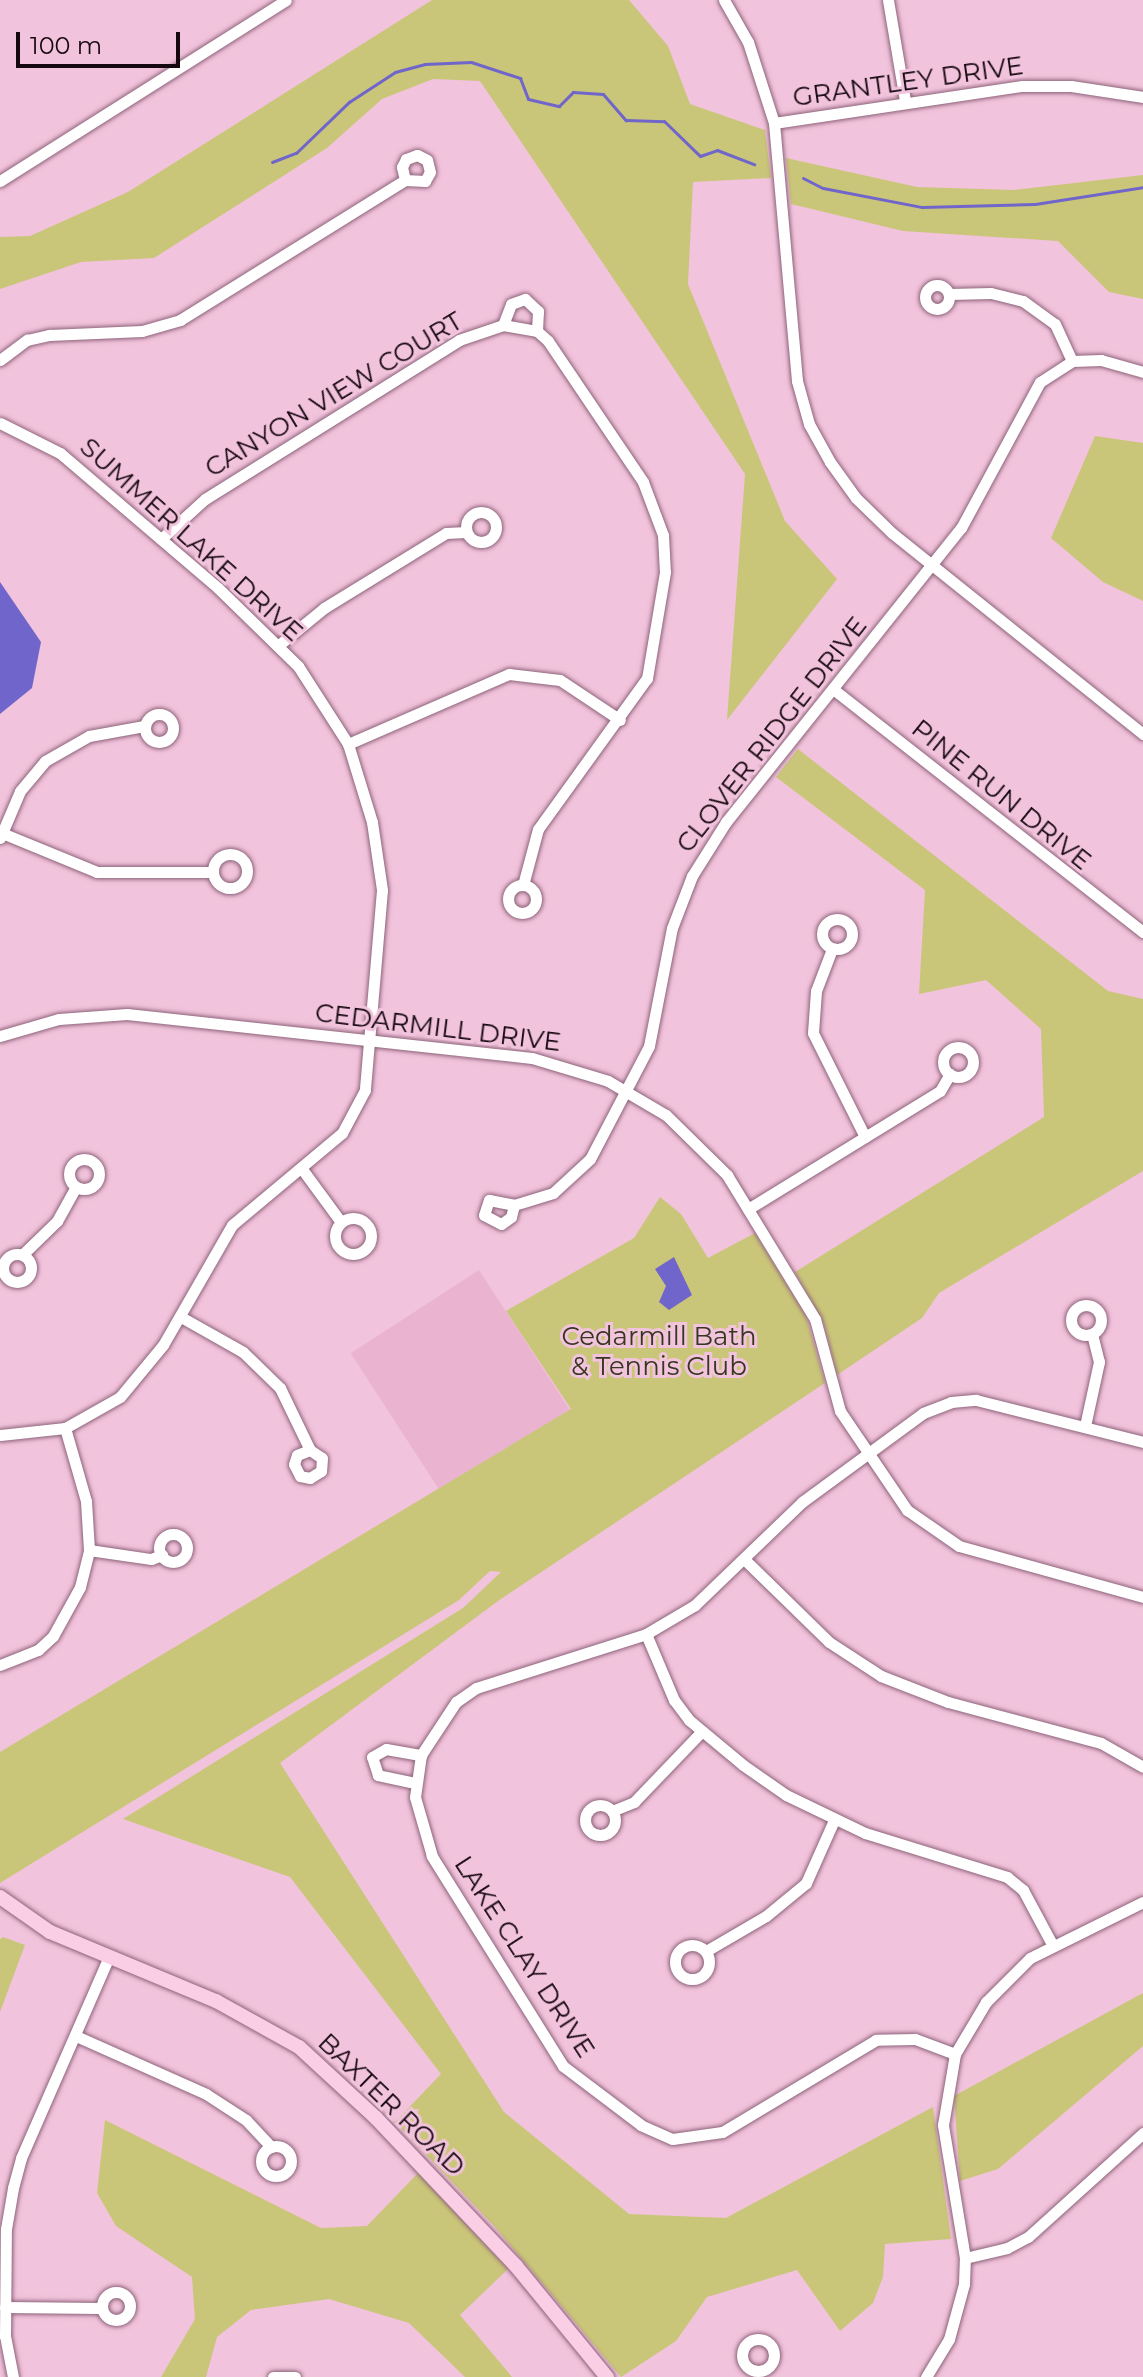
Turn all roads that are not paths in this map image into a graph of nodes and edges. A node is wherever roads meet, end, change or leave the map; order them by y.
1 (286, 0) edge
2 (724, 0) edge
3 (888, 0) edge
4 (1143, 97) edge
5 (905, 100) junction
6 (774, 123) junction
7 (405, 180) dead end
8 (0, 181) edge
9 (949, 294) dead end
10 (503, 325) junction
11 (537, 331) junction
12 (0, 360) edge
13 (1072, 361) junction
14 (1143, 372) edge
15 (0, 423) edge
16 (466, 532) dead end
17 (161, 539) junction
18 (932, 565) junction
19 (280, 644) junction
20 (833, 689) junction
21 (620, 720) junction
22 (144, 726) dead end
23 (1143, 734) edge
24 (348, 744) junction
25 (1, 836) edge
26 (213, 872) dead end
27 (523, 885) dead end
28 (1143, 932) edge
29 (832, 949) dead end
30 (0, 1036) edge
31 (370, 1041) junction
32 (950, 1074) dead end
33 (628, 1091) junction
34 (865, 1137) junction
35 (302, 1169) junction
36 (75, 1188) dead end
37 (514, 1205) dead end
38 (748, 1209) junction
39 (341, 1222) dead end
40 (22, 1255) junction
41 (2, 1261) edge
42 (181, 1317) junction
43 (1092, 1334) dead end
44 (1085, 1426) junction
45 (65, 1428) junction
46 (0, 1435) edge
47 (1143, 1442) edge
48 (310, 1450) dead end
49 (865, 1453) junction
50 (89, 1550) junction
51 (162, 1555) dead end
52 (744, 1559) junction
53 (1143, 1597) edge
54 (646, 1634) junction
55 (0, 1665) edge
56 (702, 1731) junction
57 (421, 1755) junction
58 (1143, 1767) edge
59 (416, 1778) junction
60 (612, 1811) dead end
61 (834, 1820) junction
62 (0, 1897) edge
63 (1143, 1902) edge
64 (1052, 1944) junction
65 (706, 1951) dead end
66 (108, 1959) junction
67 (76, 2036) junction
68 (955, 2054) junction
69 (1143, 2133) edge
70 (271, 2147) dead end
71 (965, 2258) junction
72 (5, 2307) junction
73 (100, 2308) dead end
74 (13, 2377) edge
75 (273, 2377) edge
76 (295, 2377) edge
77 (607, 2377) edge
78 (926, 2377) edge

1 - 8 street
2 - 6 street
3 - 5 street
4 - 5 street, GRANTLEY DRIVE
5 - 6 street, GRANTLEY DRIVE
6 - 18 street
7 - 12 street
9 - 13 street
10 - 11 street, CANYON VIEW COURT
10 - 11 street
10 - 17 street, CANYON VIEW COURT
11 - 21 street
13 - 14 street
13 - 18 street, CLOVER RIDGE DRIVE
15 - 17 street, SUMMER LAKE DRIVE
16 - 19 street
17 - 19 street, SUMMER LAKE DRIVE
18 - 20 street, CLOVER RIDGE DRIVE
18 - 23 street
19 - 24 street, SUMMER LAKE DRIVE
20 - 28 street, PINE RUN DRIVE
20 - 33 street, CLOVER RIDGE DRIVE
21 - 24 street
21 - 27 street
22 - 25 street
24 - 31 street, SUMMER LAKE DRIVE
25 - 26 street
29 - 34 street
30 - 31 street, CEDARMILL DRIVE
31 - 33 street, CEDARMILL DRIVE
31 - 35 street, SUMMER LAKE DRIVE
32 - 34 street
33 - 37 street, CLOVER RIDGE DRIVE
33 - 38 street, CEDARMILL DRIVE
34 - 38 street
35 - 39 street
35 - 42 street, SUMMER LAKE DRIVE
36 - 40 street
38 - 49 street, CEDARMILL DRIVE
40 - 41 street
40 - 41 street
42 - 45 street, SUMMER LAKE DRIVE
42 - 48 street
43 - 44 street
44 - 47 street
44 - 49 street
45 - 46 street
45 - 50 street
49 - 52 street
49 - 53 street, CEDARMILL DRIVE
50 - 51 street
50 - 55 street
52 - 54 street
52 - 58 street
54 - 56 street
54 - 57 street
56 - 60 street
56 - 61 street
57 - 59 street, LAKE CLAY DRIVE
57 - 59 street
59 - 68 street, LAKE CLAY DRIVE
61 - 64 street
61 - 65 street
62 - 66 main road, BAXTER ROAD
63 - 64 street
64 - 68 street
66 - 67 street
66 - 77 main road, BAXTER ROAD
67 - 70 street
67 - 72 street
68 - 71 street
69 - 71 street
71 - 78 street
72 - 73 street
72 - 74 street
75 - 76 street

